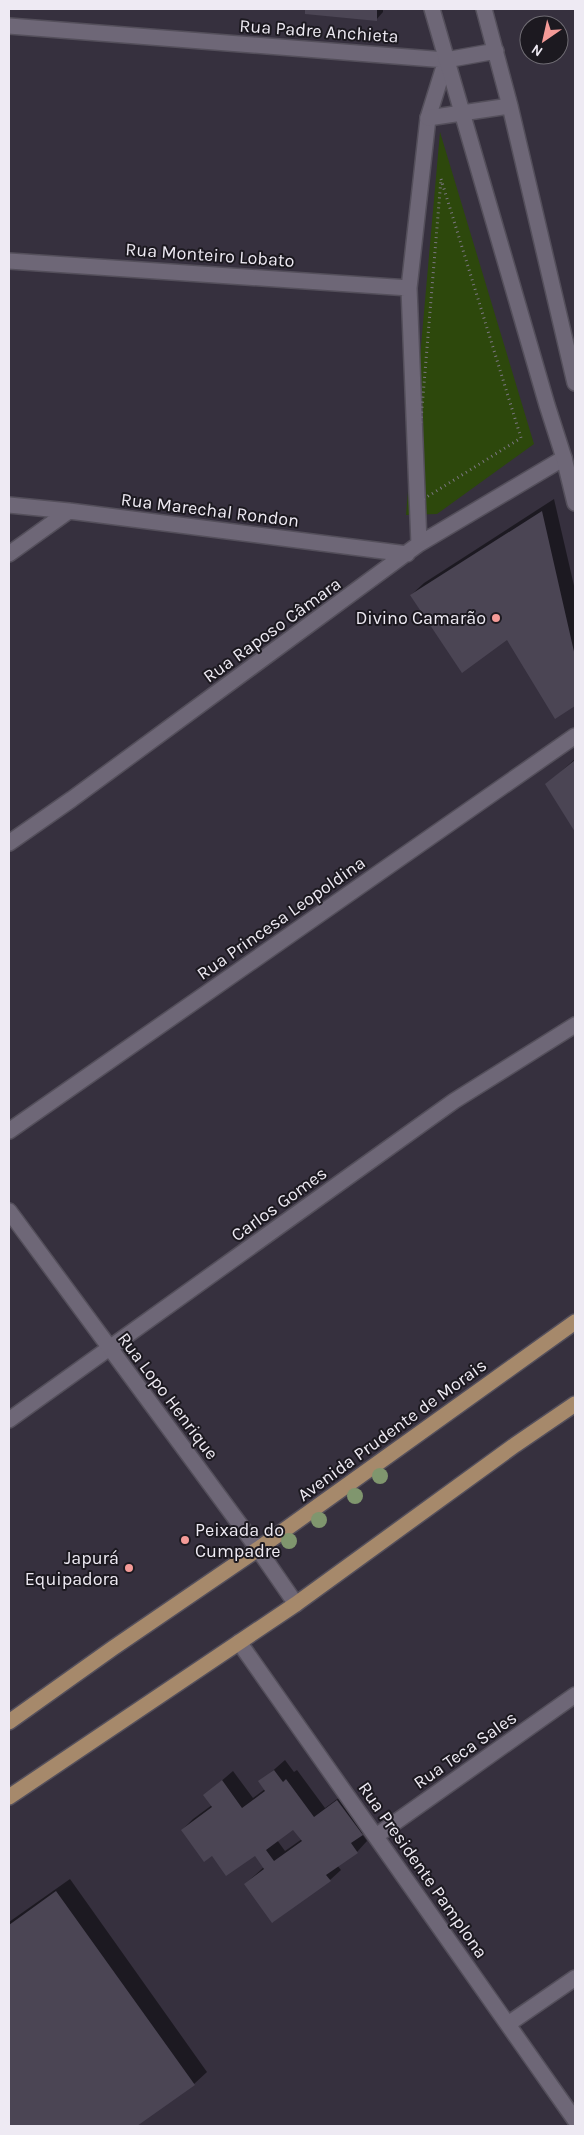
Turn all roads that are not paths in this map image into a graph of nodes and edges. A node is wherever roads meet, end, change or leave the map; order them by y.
1 (432, 9) edge
2 (484, 9) edge
3 (9, 26) edge
4 (496, 51) junction
5 (446, 60) junction
6 (510, 106) junction
7 (463, 114) junction
8 (428, 118) junction
9 (9, 261) edge
10 (409, 288) junction
11 (575, 383) edge
12 (564, 458) junction
13 (575, 503) edge
14 (9, 506) edge
15 (69, 511) junction
16 (413, 549) junction
17 (9, 554) edge
18 (575, 736) edge
19 (9, 843) edge
20 (575, 1026) edge
21 (9, 1131) edge
22 (9, 1210) edge
23 (575, 1322) edge
24 (109, 1348) junction
25 (575, 1404) edge
26 (9, 1420) edge
27 (258, 1550) junction
28 (296, 1604) junction
29 (240, 1642) junction
30 (575, 1695) edge
31 (9, 1722) edge
32 (9, 1797) edge
33 (376, 1836) junction
34 (575, 1978) edge
35 (508, 2024) junction
36 (575, 2120) edge

1 - 5 street
2 - 4 street
3 - 5 street, Rua Padre Anchieta
4 - 5 street, Rua Padre Anchieta
4 - 6 street
5 - 7 street
5 - 8 street
6 - 7 street
6 - 11 street
7 - 8 street
7 - 12 street
8 - 10 street
9 - 10 street, Rua Monteiro Lobato
10 - 16 street
12 - 13 street
12 - 16 street, Rua Raposo Câmara
14 - 15 street, Rua Marechal Rondon
15 - 16 street, Rua Marechal Rondon
15 - 17 street
16 - 19 street, Rua Raposo Câmara
18 - 21 street, Rua Princesa Leopoldina
20 - 24 street, Carlos Gomes
22 - 24 street, Rua Lopo Henrique
23 - 27 main road, Avenida Prudente de Morais
24 - 26 street, Carlos Gomes
24 - 27 street, Rua Lopo Henrique
25 - 28 main road
27 - 28 street, Rua Lopo Henrique
27 - 31 main road, Avenida Prudente de Morais
28 - 29 main road
29 - 32 main road
29 - 33 street, Rua Presidente Pamplona
30 - 33 street, Rua Teca Sales
33 - 35 street, Rua Presidente Pamplona
34 - 35 street
35 - 36 street, Rua Presidente Pamplona

